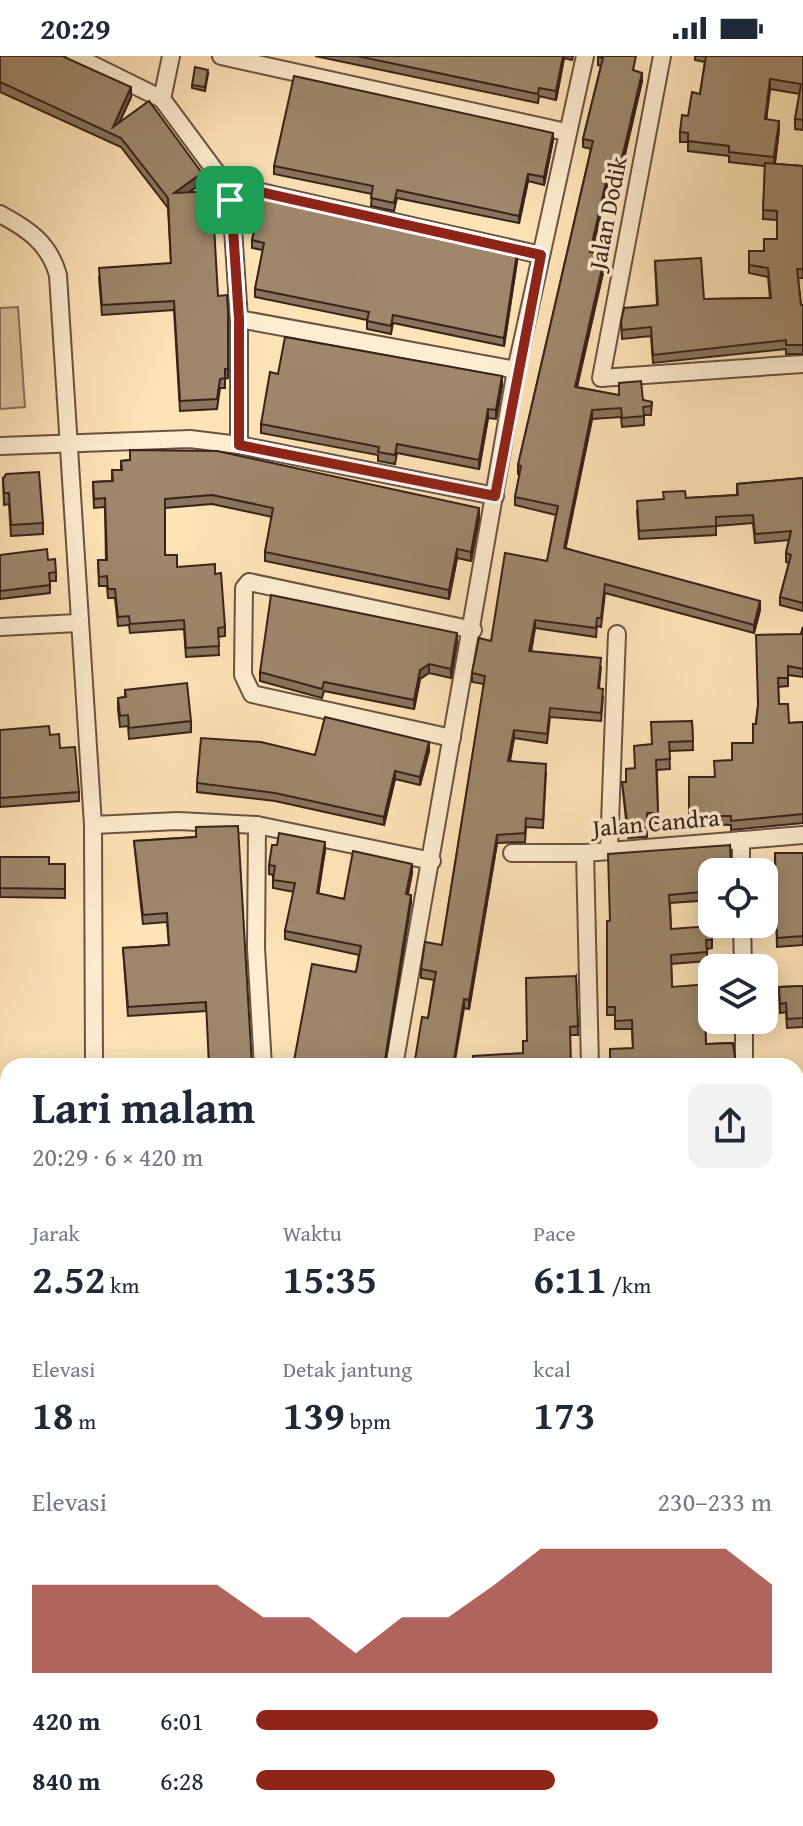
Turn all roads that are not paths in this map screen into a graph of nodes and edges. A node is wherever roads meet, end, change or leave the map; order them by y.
1 (75, 56) edge
2 (171, 56) edge
3 (221, 56) edge
4 (585, 56) edge
5 (662, 56) edge
6 (162, 99) junction
7 (566, 132) junction
8 (225, 184) junction
9 (0, 214) edge
10 (541, 255) junction
11 (239, 319) junction
12 (803, 364) edge
13 (516, 370) junction
14 (68, 441) junction
15 (239, 445) junction
16 (0, 446) edge
17 (495, 496) junction
18 (77, 623) junction
19 (0, 627) edge
20 (473, 630) junction
21 (617, 634) dead end
22 (452, 738) junction
23 (93, 825) junction
24 (257, 825) junction
25 (803, 835) edge
26 (741, 840) junction
27 (609, 850) junction
28 (512, 853) dead end
29 (585, 853) junction
30 (741, 858) edge
31 (432, 861) junction
32 (744, 1034) edge
33 (94, 1058) edge
34 (263, 1058) edge
35 (395, 1058) edge
36 (590, 1058) edge
37 (744, 1058) edge

1 - 6 street
2 - 6 street
3 - 7 street
4 - 7 street
5 - 12 street, Jalan Dodik
6 - 8 street
7 - 10 street
8 - 10 street
8 - 11 street
9 - 14 street
10 - 13 street
11 - 13 street
11 - 15 street
13 - 17 street
14 - 15 street
14 - 16 street
14 - 18 street
15 - 17 street
17 - 20 street
18 - 19 street
18 - 23 street
20 - 22 street
20 - 22 street
21 - 27 street
22 - 31 street
23 - 24 street
23 - 33 street
24 - 31 street
24 - 34 street
25 - 26 street, Jalan Candra
26 - 27 street, Jalan Candra
26 - 30 street
27 - 29 street, Jalan Candra
28 - 29 street, Jalan Candra
29 - 36 street
31 - 35 street
32 - 37 street

